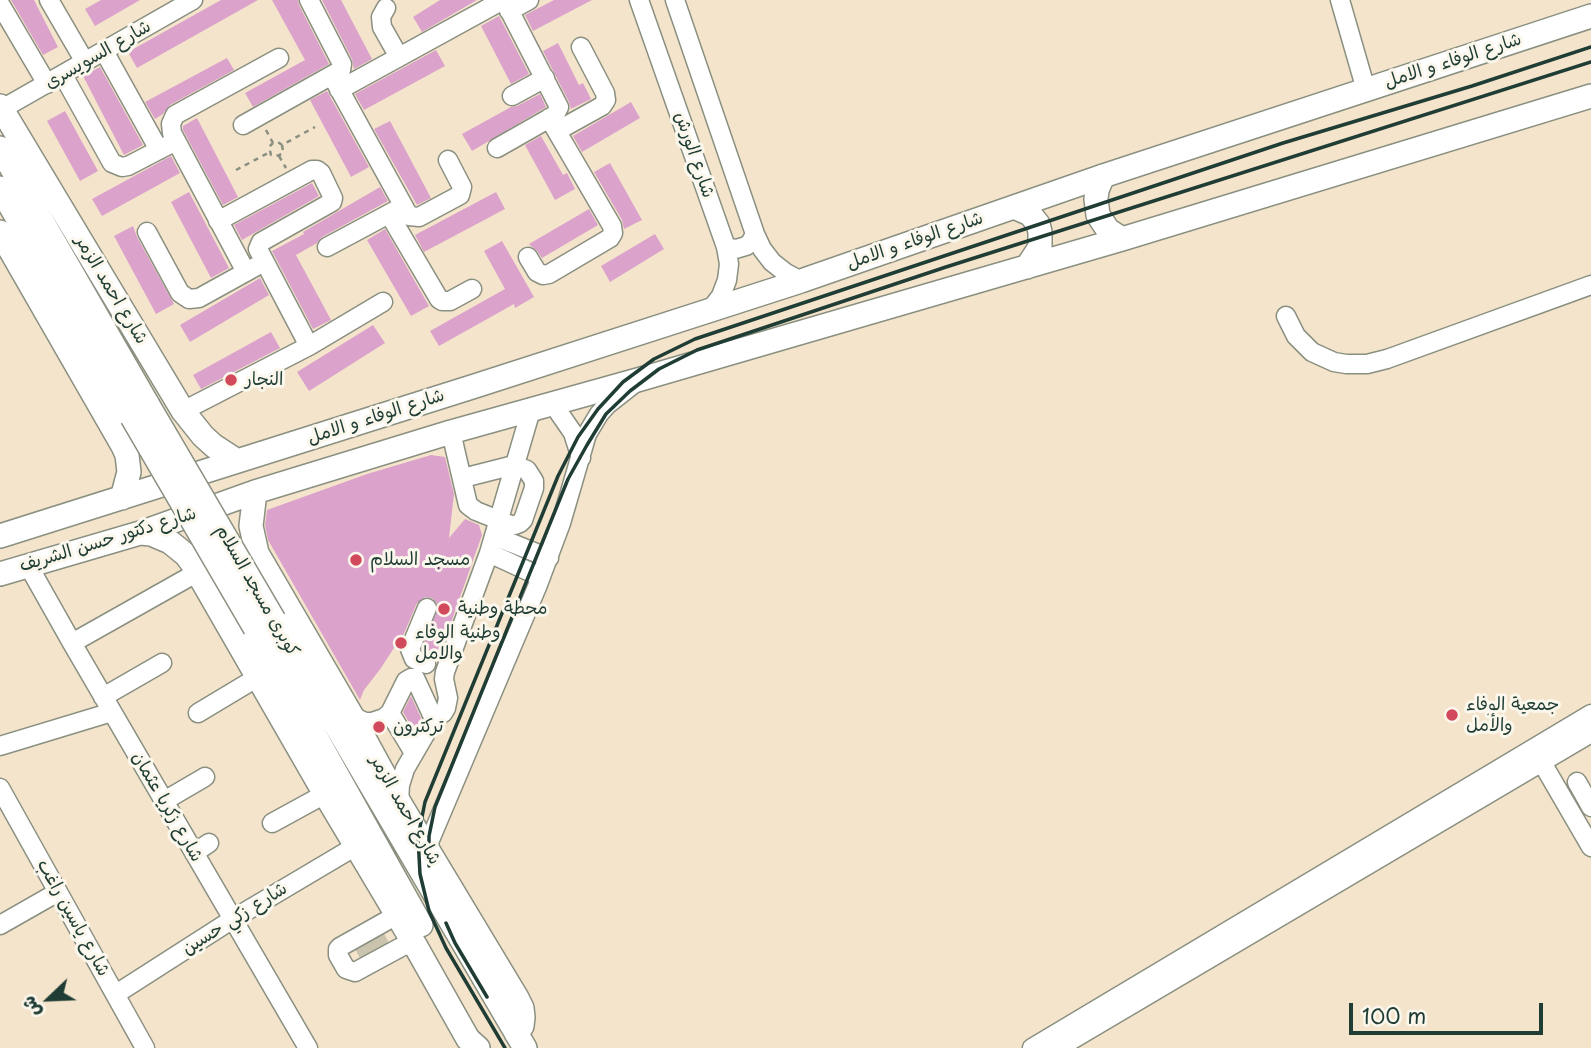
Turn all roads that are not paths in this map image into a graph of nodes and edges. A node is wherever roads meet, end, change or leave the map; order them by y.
1 (49, 0) edge
2 (193, 0) edge
3 (309, 0) edge
4 (529, 0) edge
5 (639, 0) edge
6 (675, 0) edge
7 (1340, 0) edge
8 (0, 4) edge
9 (505, 4) edge
10 (386, 8) dead end
11 (1591, 16) edge
12 (581, 47) dead end
13 (104, 51) junction
14 (279, 58) dead end
15 (399, 58) junction
16 (85, 62) junction
17 (545, 78) junction
18 (55, 79) junction
19 (335, 83) junction
20 (1366, 90) junction
21 (512, 96) dead end
22 (1591, 96) edge
23 (1, 107) edge
24 (243, 125) dead end
25 (553, 125) junction
26 (176, 141) junction
27 (0, 148) edge
28 (497, 148) dead end
29 (159, 150) junction
30 (448, 160) dead end
31 (1104, 176) junction
32 (0, 188) edge
33 (1014, 207) junction
34 (396, 210) junction
35 (218, 220) junction
36 (0, 232) edge
37 (147, 232) dead end
38 (755, 233) junction
39 (1122, 239) junction
40 (327, 247) dead end
41 (726, 247) junction
42 (528, 257) dead end
43 (264, 262) junction
44 (1027, 267) junction
45 (246, 272) junction
46 (801, 281) junction
47 (1591, 285) edge
48 (472, 289) dead end
49 (383, 302) dead end
50 (711, 309) junction
51 (1286, 316) dead end
52 (309, 346) junction
53 (641, 379) junction
54 (439, 396) junction
55 (542, 407) junction
56 (183, 411) junction
57 (132, 418) junction
58 (451, 432) junction
59 (581, 458) junction
60 (237, 461) junction
61 (514, 466) junction
62 (463, 478) junction
63 (255, 492) junction
64 (122, 498) junction
65 (140, 533) junction
66 (0, 536) edge
67 (494, 537) junction
68 (257, 553) junction
69 (548, 558) junction
70 (29, 565) junction
71 (198, 572) junction
72 (0, 574) edge
73 (541, 577) junction
74 (427, 608) dead end
75 (265, 624) junction
76 (72, 643) junction
77 (162, 663) dead end
78 (449, 663) junction
79 (421, 671) junction
80 (258, 677) junction
81 (108, 704) junction
82 (198, 713) dead end
83 (390, 713) junction
84 (1591, 714) edge
85 (352, 716) junction
86 (434, 719) junction
87 (1581, 732) edge
88 (0, 746) edge
89 (414, 753) junction
90 (1538, 755) junction
91 (205, 777) dead end
92 (1577, 782) dead end
93 (0, 788) edge
94 (325, 794) junction
95 (164, 801) junction
96 (399, 802) junction
97 (1591, 807) edge
98 (272, 823) dead end
99 (356, 846) junction
100 (427, 847) junction
101 (1591, 847) edge
102 (58, 892) junction
103 (396, 912) junction
104 (233, 919) junction
105 (0, 925) edge
106 (415, 945) junction
107 (116, 994) junction
108 (521, 1041) edge
109 (145, 1048) edge
110 (307, 1048) edge
111 (478, 1048) edge
112 (489, 1048) edge
113 (1032, 1048) edge
114 (1058, 1048) edge

1 - 16 street
2 - 13 street, شارع السويسرى
3 - 19 street
4 - 9 street
5 - 41 street, شارع الورش
6 - 38 street, شارع الورش
7 - 20 street
8 - 18 street
9 - 15 street
9 - 17 street
10 - 15 street
11 - 20 main road, شارع الوفاء و الامل
12 - 25 street
13 - 16 street, شارع السويسرى
13 - 29 street
14 - 26 street
15 - 19 street
16 - 18 street, شارع السويسرى
17 - 21 street
17 - 25 street
18 - 23 street, شارع السويسرى
18 - 29 street
19 - 24 street
19 - 34 street
20 - 31 main road, شارع الوفاء و الامل
22 - 39 main road, شارع الوفاء و الامل
23 - 56 main road, شارع احمد الزمر
25 - 28 street
25 - 42 street
26 - 29 street
26 - 35 street
27 - 57 main road, كوبرى مسجد السلام
30 - 34 street
31 - 33 main road, شارع الوفاء و الامل
31 - 39 main road
32 - 57 main road, كوبرى مسجد السلام
33 - 44 main road
33 - 46 main road, شارع الوفاء و الامل
34 - 40 street
34 - 48 street
35 - 43 street
35 - 45 street
36 - 57 main road
37 - 45 street
38 - 41 street
38 - 46 street, شارع الورش
39 - 44 main road, شارع الوفاء و الامل
41 - 50 street, شارع الورش
43 - 45 street
43 - 52 street
44 - 53 main road, شارع الوفاء و الامل
46 - 50 main road, شارع الوفاء و الامل
47 - 51 street
49 - 52 street
50 - 54 main road, شارع الوفاء و الامل
52 - 56 street
53 - 55 main road, شارع الوفاء و الامل
53 - 59 street
54 - 58 main road
54 - 60 main road, شارع الوفاء و الامل
55 - 58 main road, شارع الوفاء و الامل
55 - 59 street
55 - 61 street
56 - 57 main road
56 - 60 main road, شارع احمد الزمر
57 - 64 main road
57 - 75 main road, كوبرى مسجد السلام, bridge
58 - 62 street
58 - 63 main road, شارع الوفاء و الامل
59 - 69 street
60 - 64 main road, شارع دكتور حسن الشريف
61 - 62 street
61 - 67 street
61 - 67 street
62 - 67 street
63 - 65 main road, شارع دكتور حسن الشريف
63 - 68 main road, شارع احمد الزمر
64 - 66 main road, شارع دكتور حسن الشريف
65 - 70 main road, شارع دكتور حسن الشريف
65 - 71 main road
67 - 69 street
67 - 73 street
67 - 78 street
68 - 71 main road
68 - 85 main road, شارع احمد الزمر
69 - 73 street
70 - 72 main road, شارع دكتور حسن الشريف
70 - 76 street, شارع زكريا عثمان
71 - 76 street
71 - 80 main road
73 - 100 street
74 - 79 street
75 - 108 main road, كوبرى مسجد السلام
75 - 112 main road, كوبرى مسجد السلام
76 - 81 street, شارع زكريا عثمان
77 - 81 street
78 - 79 street
78 - 86 street
79 - 83 street
79 - 86 street
80 - 82 street
80 - 94 main road
81 - 88 street
81 - 95 street, شارع زكريا عثمان
83 - 85 street
83 - 89 street
84 - 87 street
85 - 96 main road, شارع احمد الزمر
86 - 89 street
87 - 90 street
89 - 96 street
90 - 101 street
90 - 113 street
90 - 114 street
91 - 95 street
92 - 97 street
93 - 102 street, شارع ياسين راغب
94 - 98 street
94 - 99 main road
95 - 104 street, شارع زكريا عثمان
96 - 100 main road, شارع احمد الزمر
99 - 103 main road
99 - 104 street, شارع زكي حسين
100 - 108 main road, شارع احمد الزمر
102 - 105 street
102 - 107 street, شارع ياسين راغب
103 - 106 main road
103 - 106 street
104 - 107 street, شارع زكي حسين
104 - 110 street, شارع زكريا عثمان
106 - 111 main road
107 - 109 street, شارع ياسين راغب

